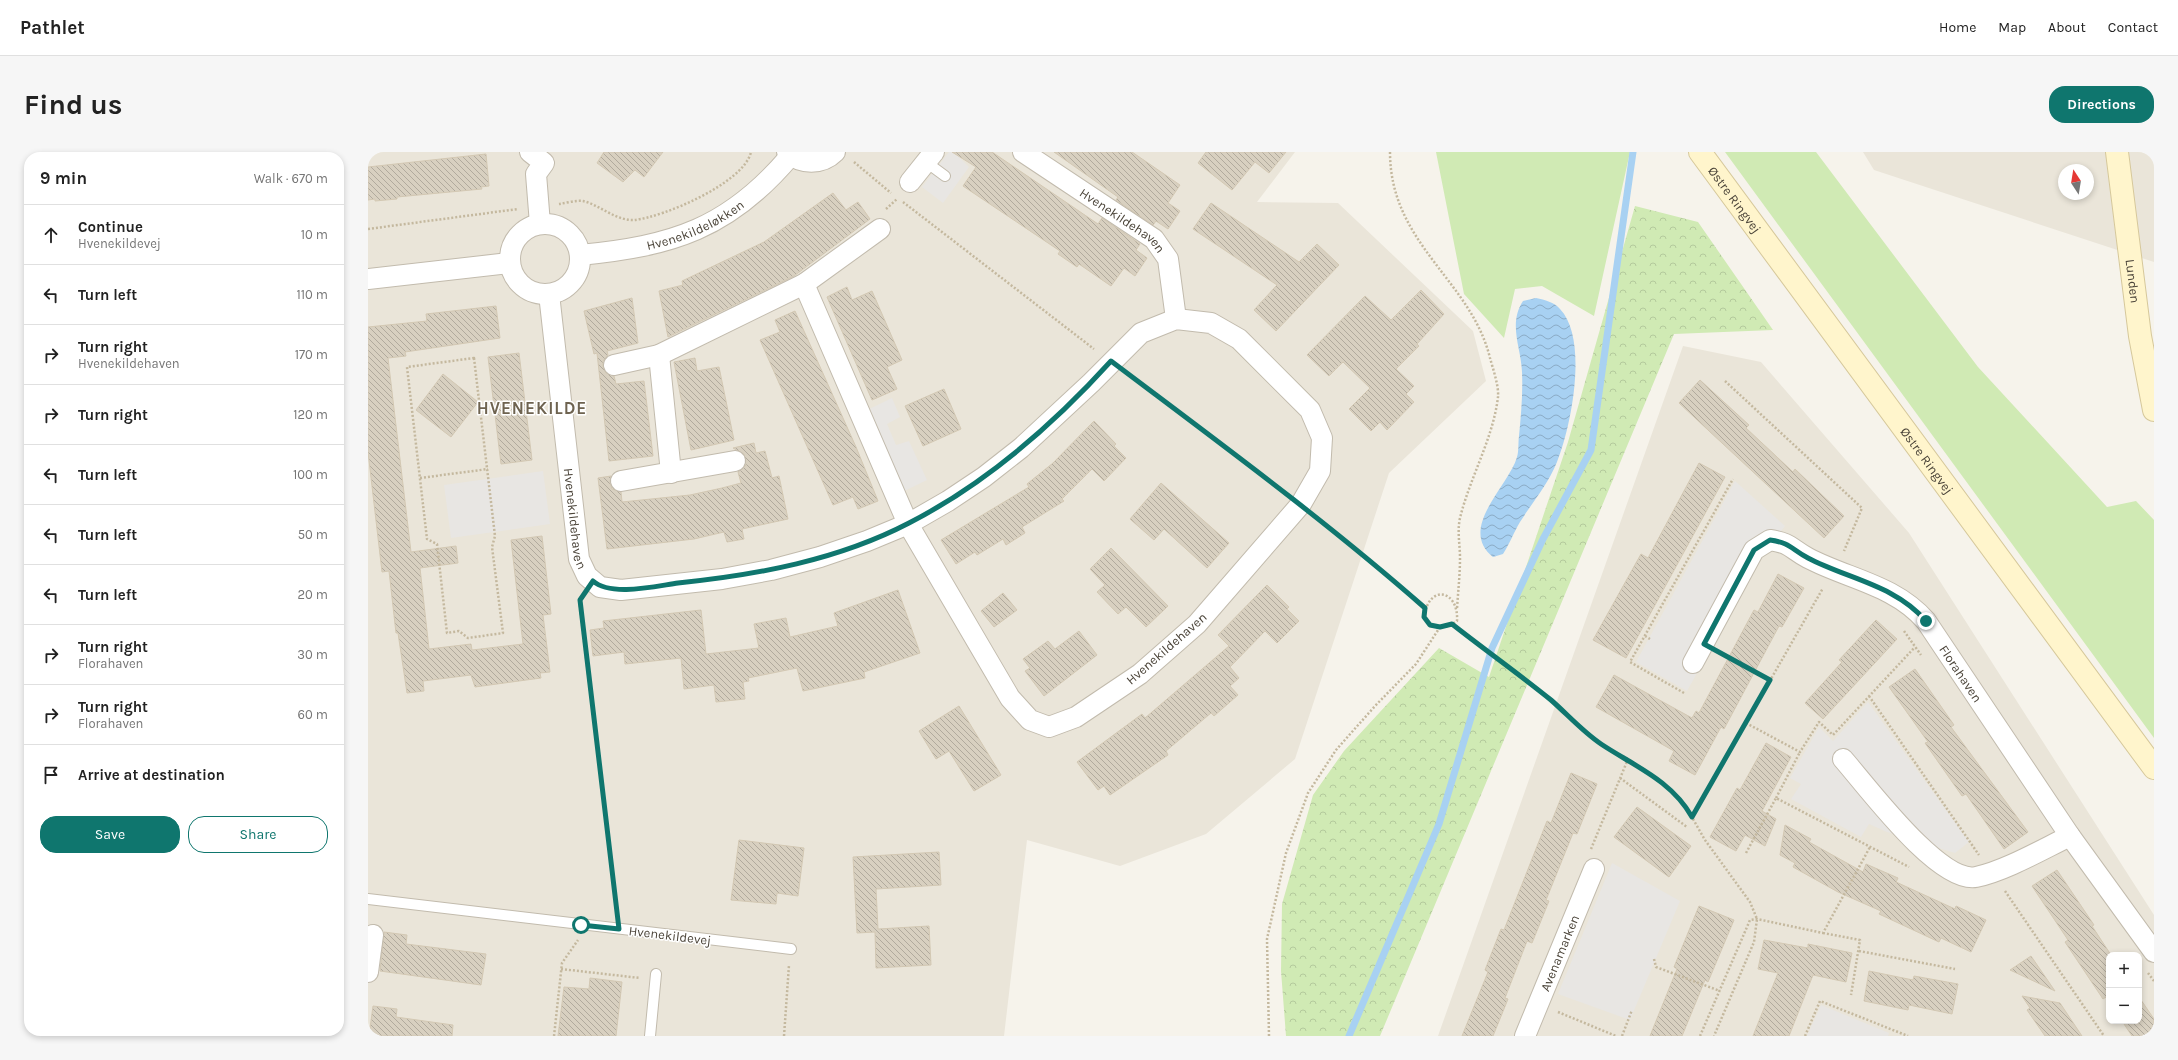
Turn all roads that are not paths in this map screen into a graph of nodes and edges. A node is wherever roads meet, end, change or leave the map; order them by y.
1 (530, 152) edge
2 (835, 152) edge
3 (1023, 152) edge
4 (1700, 152) edge
5 (2117, 152) edge
6 (789, 154) edge
7 (930, 157) edge
8 (945, 176) dead end
9 (910, 182) road end
10 (540, 215) junction
11 (880, 229) road end
12 (580, 255) junction
13 (509, 263) junction
14 (368, 279) edge
15 (804, 284) junction
16 (549, 294) junction
17 (1176, 319) junction
18 (659, 355) junction
19 (614, 365) dead end
20 (2154, 410) edge
21 (735, 461) dead end
22 (671, 473) junction
23 (621, 481) dead end
24 (908, 524) junction
25 (1693, 663) dead end
26 (1844, 758) dead end
27 (2154, 768) edge
28 (2070, 836) junction
29 (1594, 869) road end
30 (368, 898) edge
31 (373, 935) dead end
32 (791, 949) road end
33 (2154, 952) edge
34 (368, 972) edge
35 (656, 977) road end
36 (650, 1036) edge
37 (1525, 1036) edge

1 - 10 street
2 - 6 street
3 - 17 street, Hvenekildehaven
4 - 27 main road, Østre Ringvej
5 - 20 main road, Lunden
6 - 12 street, Hvenekildeløkken
7 - 8 lane
7 - 9 street
10 - 12 street
10 - 13 street
11 - 15 street
12 - 16 street
13 - 14 street
13 - 16 street
15 - 18 street
15 - 24 street, Hvenekildehaven
16 - 24 street, Hvenekildehaven
17 - 24 street, Hvenekildehaven
17 - 24 street, Hvenekildehaven
18 - 19 street
18 - 22 street
21 - 22 street
22 - 23 street
25 - 28 street, Florahaven
26 - 28 street
28 - 33 street, Florahaven
29 - 37 street, Avenamarken
30 - 32 lane, Hvenekildevej
31 - 34 street
35 - 36 lane

